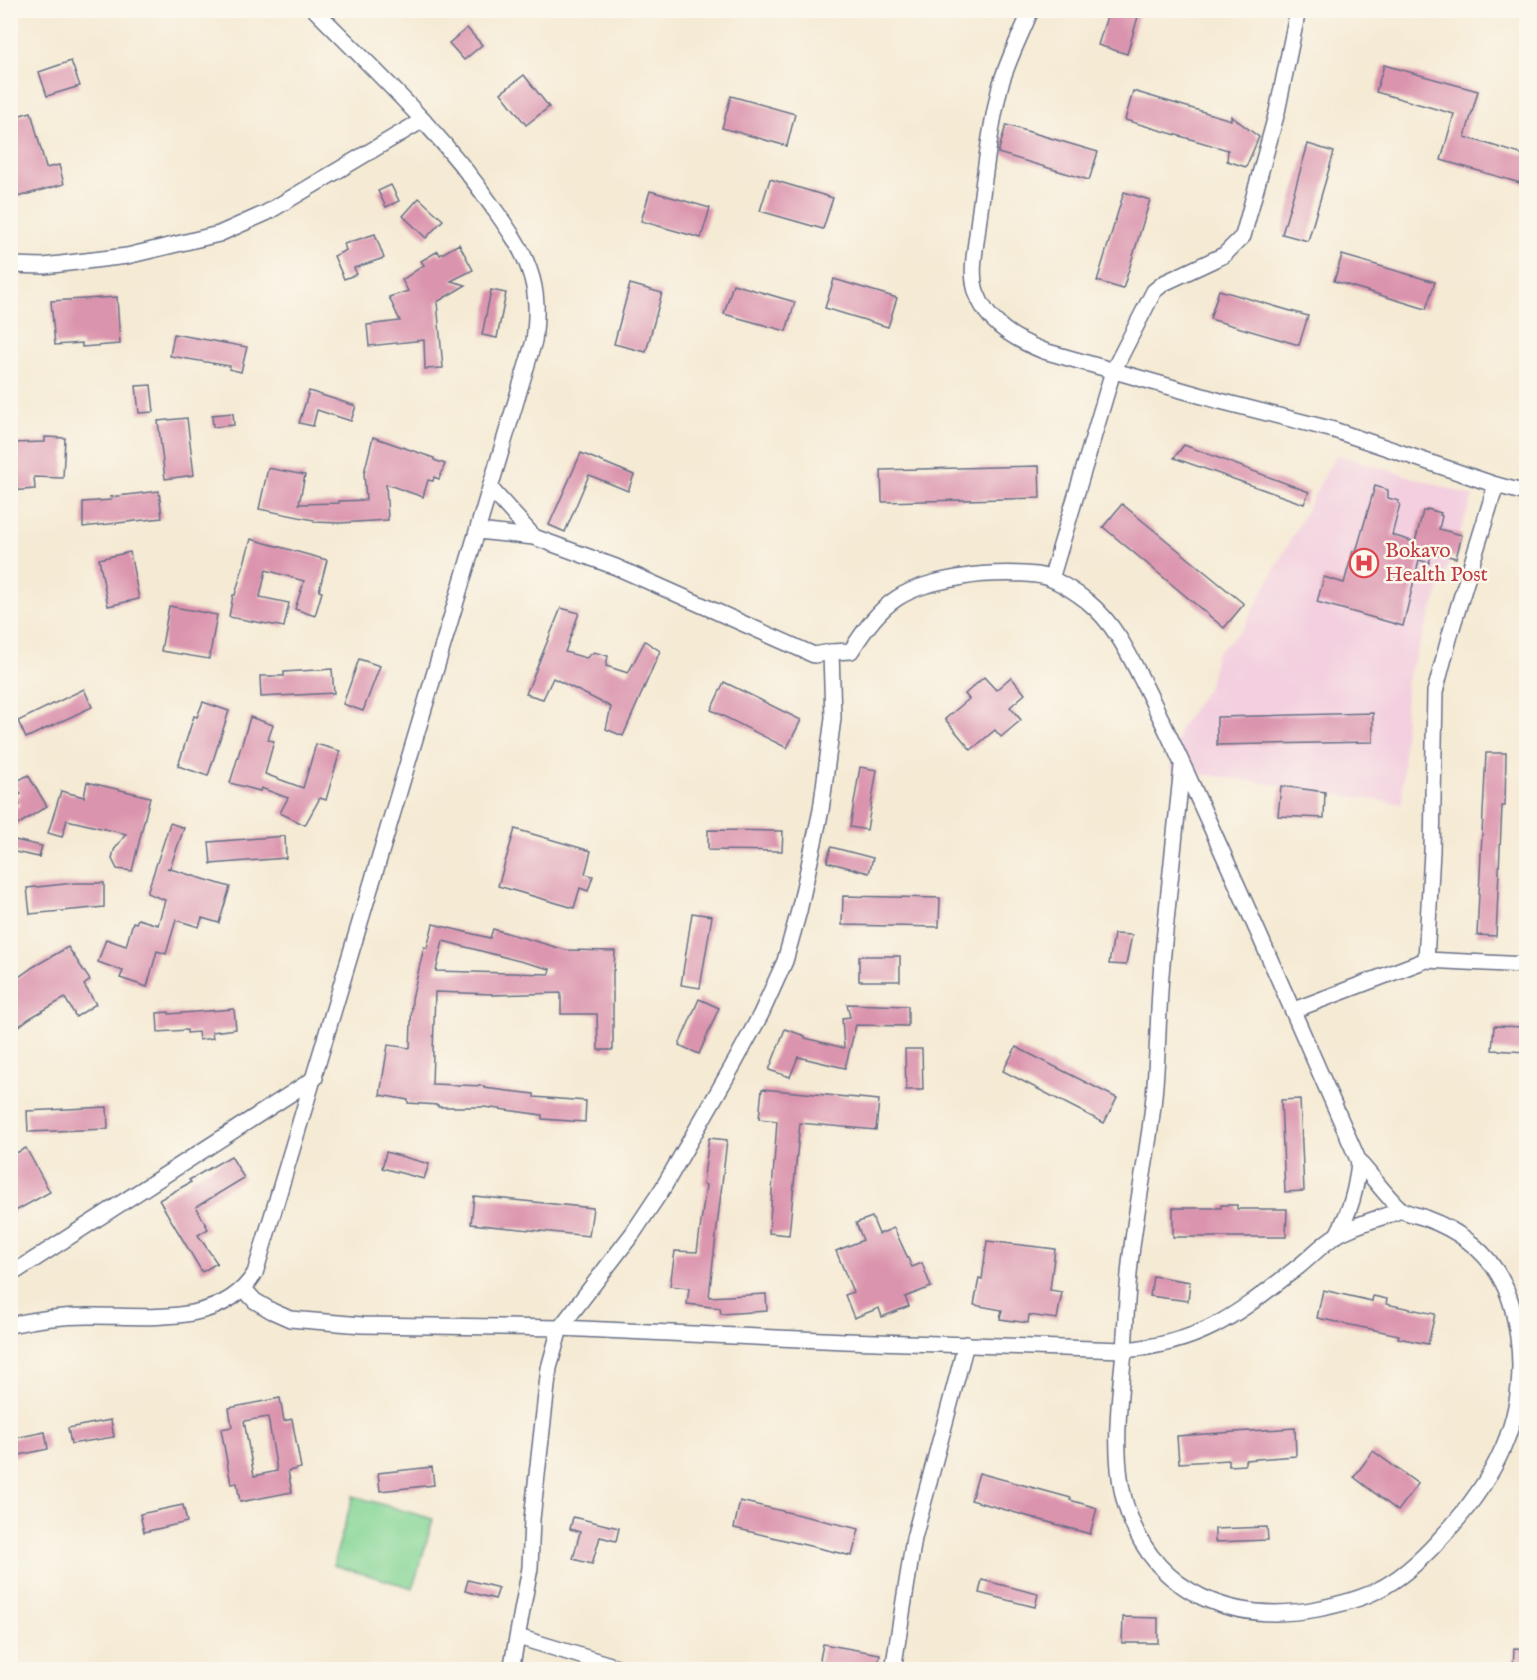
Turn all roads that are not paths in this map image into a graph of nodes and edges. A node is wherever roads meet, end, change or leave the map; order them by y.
1 (315, 10) edge
2 (1031, 10) edge
3 (1298, 10) edge
4 (423, 120) junction
5 (10, 265) edge
6 (1113, 371) junction
7 (1496, 485) junction
8 (491, 489) junction
9 (1527, 493) edge
10 (478, 531) junction
11 (534, 537) junction
12 (1051, 579) junction
13 (831, 652) junction
14 (1182, 764) junction
15 (1426, 960) junction
16 (1527, 965) edge
17 (1294, 1010) junction
18 (315, 1077) junction
19 (1359, 1162) junction
20 (1401, 1210) junction
21 (1337, 1235) junction
22 (10, 1275) edge
23 (244, 1289) junction
24 (10, 1325) edge
25 (560, 1329) junction
26 (966, 1344) junction
27 (1124, 1350) junction
28 (518, 1637) junction
29 (511, 1670) edge
30 (627, 1670) edge
31 (893, 1670) edge

1 - 4 street
2 - 6 street
3 - 6 street
4 - 5 street
4 - 8 street
6 - 7 street
6 - 12 street
7 - 9 street
7 - 15 street
8 - 10 street
8 - 11 street
10 - 11 street
10 - 18 street
11 - 13 street
12 - 13 street
12 - 14 street
13 - 25 street
14 - 17 street
14 - 27 street
15 - 16 street
15 - 17 street
17 - 19 street
18 - 22 street
18 - 23 street
19 - 20 street
19 - 21 street
20 - 21 street
20 - 27 street
21 - 27 street
23 - 24 street
23 - 25 street
25 - 26 street
25 - 28 street
26 - 27 street
26 - 31 street
28 - 29 street
28 - 30 street

